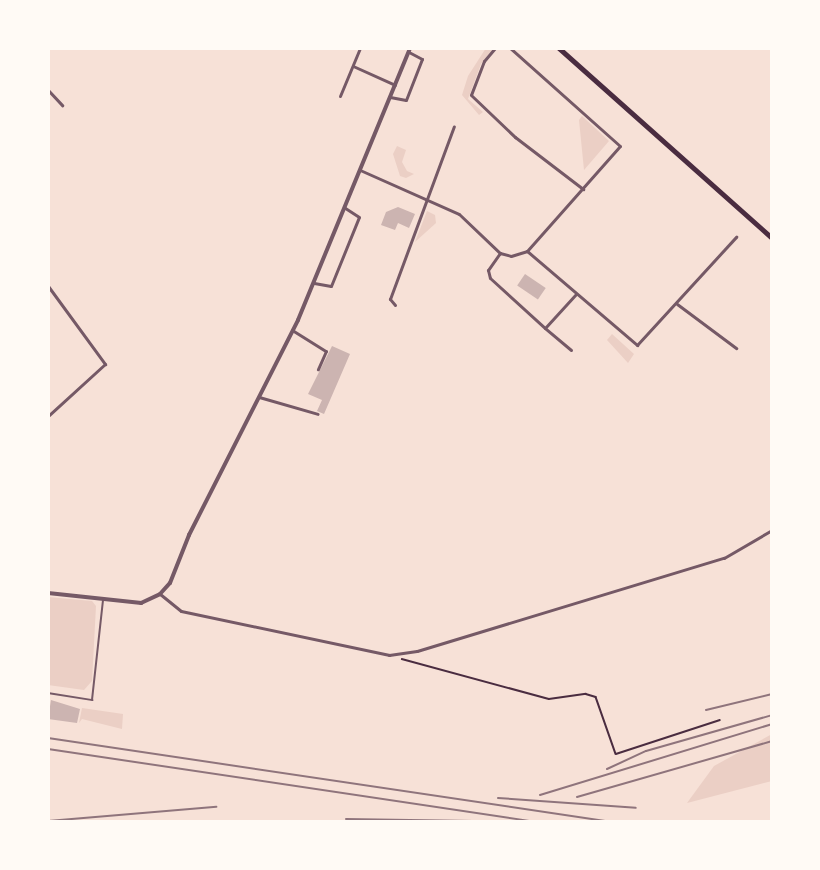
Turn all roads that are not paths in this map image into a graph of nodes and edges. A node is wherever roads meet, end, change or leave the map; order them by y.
1 (172, 48) edge
2 (180, 48) edge
3 (360, 48) edge
4 (495, 48) edge
5 (510, 48) edge
6 (559, 48) edge
7 (410, 49) edge
8 (353, 66) junction
9 (395, 85) junction
10 (48, 90) edge
11 (340, 96) dead end
12 (390, 98) junction
13 (62, 105) dead end
14 (454, 126) dead end
15 (360, 171) junction
16 (583, 189) junction
17 (430, 199) junction
18 (345, 208) junction
19 (736, 237) dead end
20 (772, 238) edge
21 (527, 251) junction
22 (500, 253) junction
23 (314, 283) junction
24 (48, 286) edge
25 (576, 294) junction
26 (677, 303) junction
27 (395, 305) dead end
28 (545, 328) junction
29 (292, 330) junction
30 (736, 348) dead end
31 (571, 350) dead end
32 (318, 369) dead end
33 (259, 397) junction
34 (318, 414) dead end
35 (48, 416) edge
36 (772, 531) edge
37 (48, 593) edge
38 (160, 594) junction
39 (103, 598) junction
40 (48, 693) edge

1 - 2 street
3 - 8 street
4 - 16 street
5 - 16 street
6 - 20 main road
7 - 9 street
7 - 12 street
8 - 9 street
8 - 11 street
9 - 12 street
10 - 13 street
12 - 15 street
14 - 17 street
15 - 17 street
15 - 18 street
16 - 21 street
17 - 22 street
17 - 27 street
18 - 23 street
18 - 23 street
19 - 26 street
21 - 22 street
21 - 25 street
22 - 28 street
23 - 29 street
24 - 35 street
25 - 26 street
25 - 28 street
26 - 30 street
28 - 31 street
29 - 32 street
29 - 33 street
33 - 34 street
33 - 38 street
36 - 38 street
37 - 39 street
38 - 39 street
39 - 40 lane

